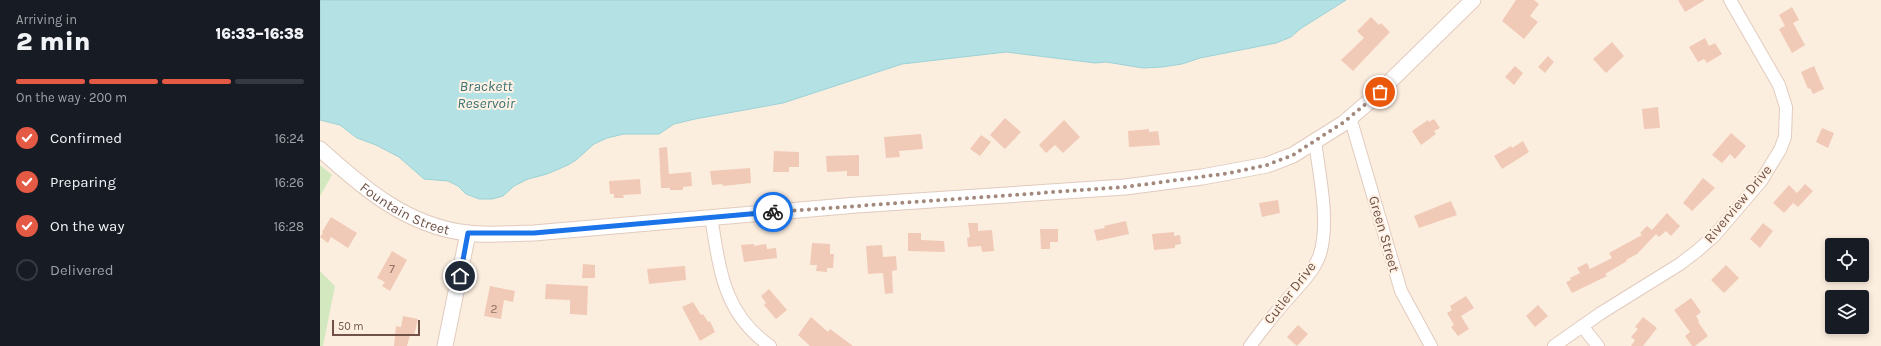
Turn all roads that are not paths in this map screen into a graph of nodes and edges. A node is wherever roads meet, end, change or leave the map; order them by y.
1 (1473, 0) edge
2 (1730, 0) edge
3 (1350, 117) junction
4 (1315, 141) junction
5 (320, 149) edge
6 (710, 217) junction
7 (468, 233) junction
8 (1582, 326) junction
9 (445, 346) edge
10 (770, 346) edge
11 (1250, 346) edge
12 (1431, 346) edge
13 (1554, 346) edge
14 (1598, 346) edge

1 - 3 street, Fountain Street
2 - 8 street, Riverview Drive
3 - 4 street, Fountain Street
3 - 12 street, Green Street
4 - 6 street, Fountain Street
4 - 11 street, Cutler Drive
5 - 7 street, Fountain Street
6 - 7 street, Fountain Street
6 - 10 street
7 - 9 street
8 - 13 street, Riverview Drive
8 - 14 street

